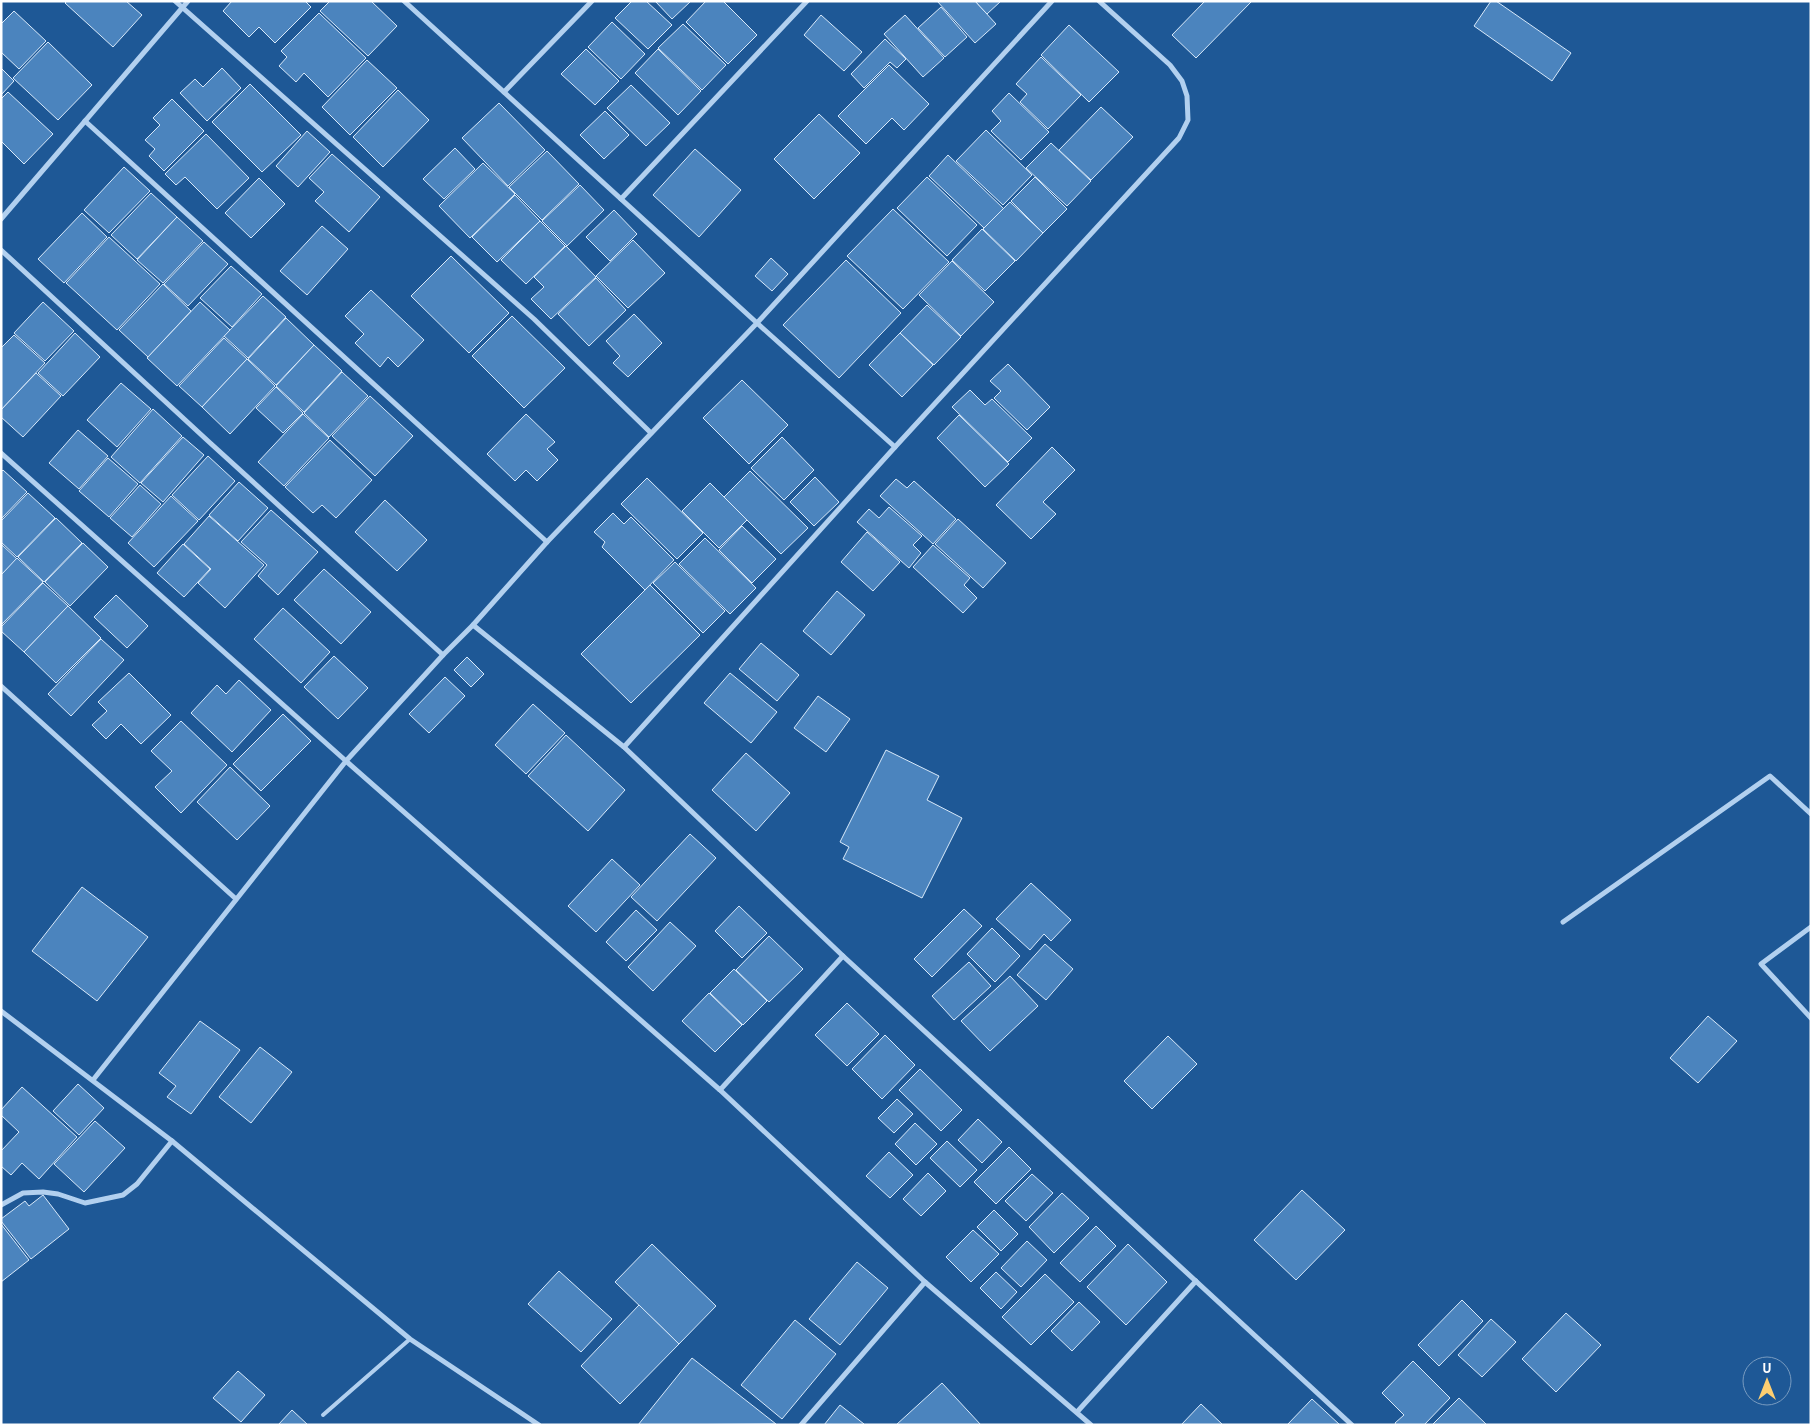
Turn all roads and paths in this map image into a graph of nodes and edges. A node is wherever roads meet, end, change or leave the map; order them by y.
1 (175, 1) edge
2 (188, 1) edge
3 (404, 1) edge
4 (592, 1) edge
5 (807, 1) edge
6 (1052, 1) edge
7 (1099, 1) edge
8 (182, 8) junction
9 (504, 92) junction
10 (85, 121) junction
11 (621, 199) junction
12 (1, 218) edge
13 (1, 250) edge
14 (757, 323) junction
15 (651, 433) junction
16 (895, 447) junction
17 (1, 453) edge
18 (547, 542) junction
19 (474, 625) junction
20 (442, 655) junction
21 (1, 686) edge
22 (624, 747) junction
23 (346, 760) junction
24 (1811, 814) edge
25 (236, 899) junction
26 (1563, 922) dead end
27 (1811, 927) edge
28 (843, 956) junction
29 (1, 1011) edge
30 (1811, 1018) edge
31 (94, 1080) junction
32 (720, 1090) junction
33 (172, 1141) junction
34 (1, 1205) edge
35 (1196, 1281) junction
36 (925, 1282) junction
37 (410, 1339) junction
38 (1077, 1412) junction
39 (323, 1415) dead end
40 (539, 1425) edge
41 (802, 1425) edge
42 (1091, 1425) edge
43 (1352, 1425) edge

1 - 8 street
2 - 8 street
3 - 9 street
4 - 9 street
5 - 11 street
6 - 14 street
7 - 16 street
8 - 10 street
8 - 15 street
9 - 11 street
10 - 12 street
10 - 18 street
11 - 14 street
13 - 20 street
14 - 15 street
14 - 16 street
15 - 18 street
16 - 22 street
17 - 23 street
18 - 19 street
19 - 20 street
19 - 22 street
20 - 23 street
21 - 25 street
22 - 28 street
23 - 25 street
23 - 32 street
24 - 26 street
25 - 31 street
27 - 30 street
28 - 32 street
28 - 35 street
29 - 31 street
31 - 33 street
32 - 36 street
33 - 34 street
33 - 37 street
35 - 38 street
35 - 43 street
36 - 38 street
36 - 41 street
37 - 39 lane
37 - 40 street
38 - 42 street

